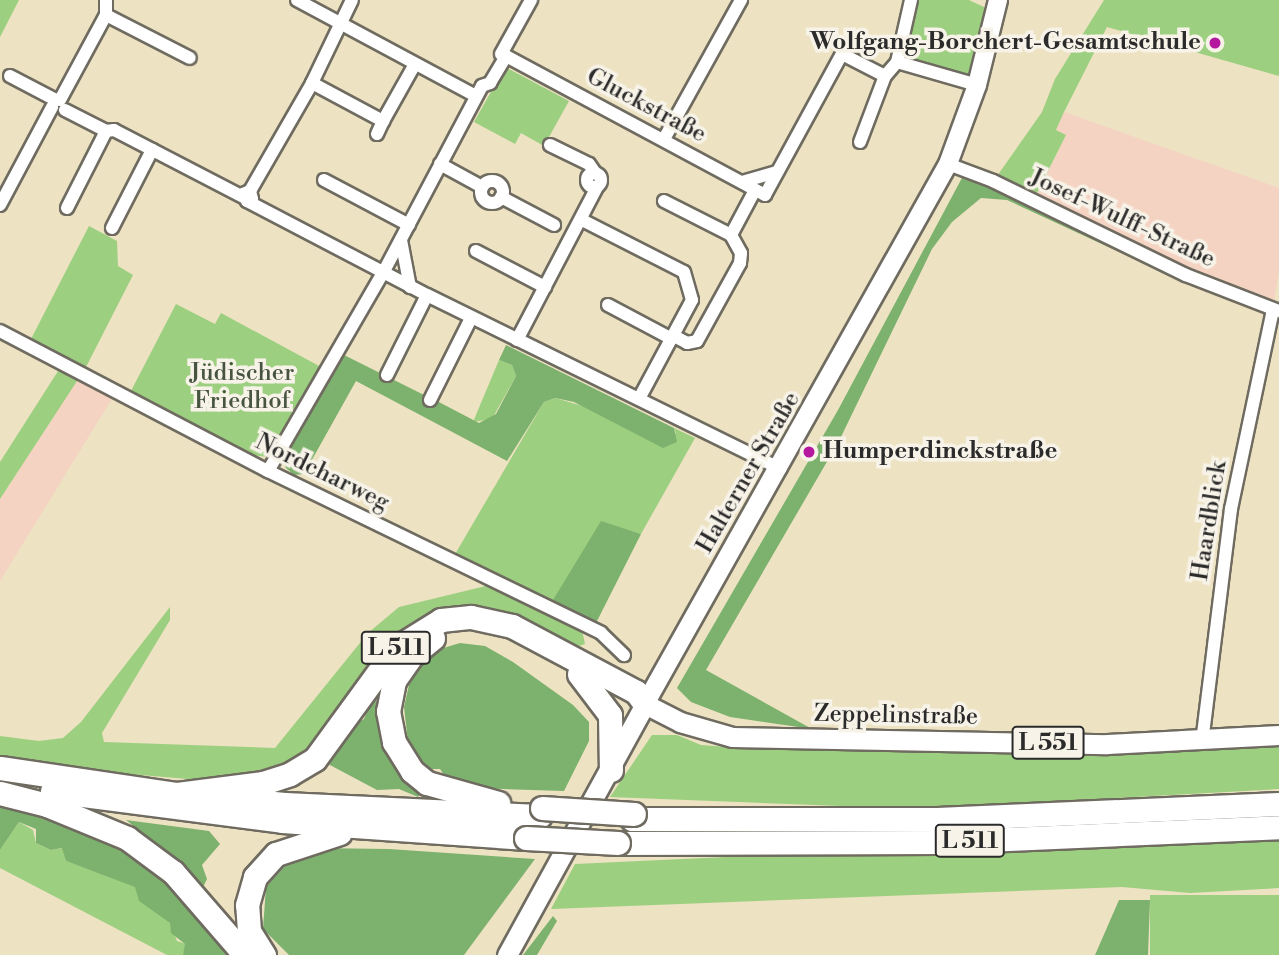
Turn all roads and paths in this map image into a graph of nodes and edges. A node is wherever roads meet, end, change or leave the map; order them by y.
1 (106, 0) edge
2 (298, 0) edge
3 (352, 0) edge
4 (531, 0) edge
5 (741, 0) edge
6 (911, 0) edge
7 (995, 0) edge
8 (106, 15) junction
9 (341, 23) junction
10 (506, 56) junction
11 (190, 58) dead end
12 (897, 61) junction
13 (415, 64) junction
14 (10, 76) dead end
15 (885, 76) junction
16 (312, 83) junction
17 (977, 85) junction
18 (476, 96) junction
19 (58, 104) junction
20 (383, 121) junction
21 (106, 131) junction
22 (376, 134) dead end
23 (664, 139) junction
24 (860, 142) dead end
25 (550, 145) dead end
26 (152, 150) junction
27 (440, 164) junction
28 (948, 164) junction
29 (778, 172) junction
30 (324, 180) dead end
31 (742, 182) junction
32 (760, 192) junction
33 (247, 196) junction
34 (664, 201) dead end
35 (0, 205) edge
36 (67, 208) dead end
37 (582, 220) junction
38 (409, 225) junction
39 (554, 225) dead end
40 (112, 228) dead end
41 (731, 235) junction
42 (401, 240) junction
43 (476, 251) dead end
44 (383, 273) junction
45 (410, 287) junction
46 (545, 288) junction
47 (426, 295) junction
48 (692, 300) junction
49 (608, 305) dead end
50 (1276, 310) edge
51 (713, 311) junction
52 (471, 318) junction
53 (0, 331) edge
54 (673, 338) junction
55 (517, 340) junction
56 (387, 375) dead end
57 (639, 399) junction
58 (430, 400) dead end
59 (781, 468) junction
60 (268, 471) junction
61 (624, 655) dead end
62 (579, 674) junction
63 (645, 704) junction
64 (1279, 735) edge
65 (1202, 742) junction
66 (0, 768) edge
67 (611, 770) junction
68 (0, 783) edge
69 (49, 790) junction
70 (0, 793) edge
71 (177, 794) junction
72 (1279, 804) edge
73 (541, 812) junction
74 (1279, 827) edge
75 (360, 828) junction
76 (245, 955) edge
77 (264, 955) edge
78 (507, 955) edge

1 - 8 street
2 - 9 street
3 - 9 street
4 - 10 street
5 - 23 street
6 - 12 street
7 - 17 main road, Halterner Straße
8 - 11 street
8 - 19 street
9 - 13 street
9 - 16 street
10 - 18 street
10 - 23 street, Gluckstraße
12 - 15 street
12 - 17 street
13 - 18 street
13 - 20 street
14 - 19 street
15 - 24 street
15 - 29 street
16 - 20 street
16 - 33 street
17 - 28 main road, Halterner Straße
18 - 27 street
19 - 21 street
19 - 35 street
20 - 22 street
21 - 26 street
21 - 36 street
23 - 31 street, Gluckstraße
25 - 37 street
26 - 33 street
26 - 40 street
27 - 38 street
27 - 39 street
28 - 50 street, Josef-Wulff-Straße
28 - 59 main road, Halterner Straße
29 - 31 street
29 - 32 street
30 - 38 street
31 - 32 street, Gluckstraße
32 - 41 street
33 - 44 street
34 - 41 street
37 - 46 street
37 - 48 street
38 - 42 street
41 - 51 street
42 - 44 street
42 - 45 street
43 - 46 street
44 - 45 street
44 - 60 street
45 - 47 street
46 - 55 street
47 - 52 street
47 - 56 street
48 - 51 street
48 - 54 street
49 - 54 street
50 - 65 street, Haardblick
51 - 54 street
52 - 55 street
52 - 58 street
53 - 60 street, Nordcharweg
54 - 57 street
55 - 57 street
57 - 59 street
59 - 63 main road, Halterner Straße
60 - 61 street, Nordcharweg
62 - 63 highway, L 511
62 - 67 highway, L 511
62 - 73 highway, L 511
63 - 65 main road, Zeppelinstraße / L 551
63 - 67 main road, Halterner Straße
63 - 71 highway, L 511
64 - 65 main road, Zeppelinstraße / L 551
66 - 69 highway, L 511
67 - 78 main road, Halterner Straße
68 - 69 highway, L 511
69 - 70 highway
69 - 71 highway, L 511
69 - 75 highway, L 511
69 - 76 highway
71 - 73 highway, L 511
72 - 73 highway, L 511
74 - 75 highway, L 511, bridge
75 - 77 highway

